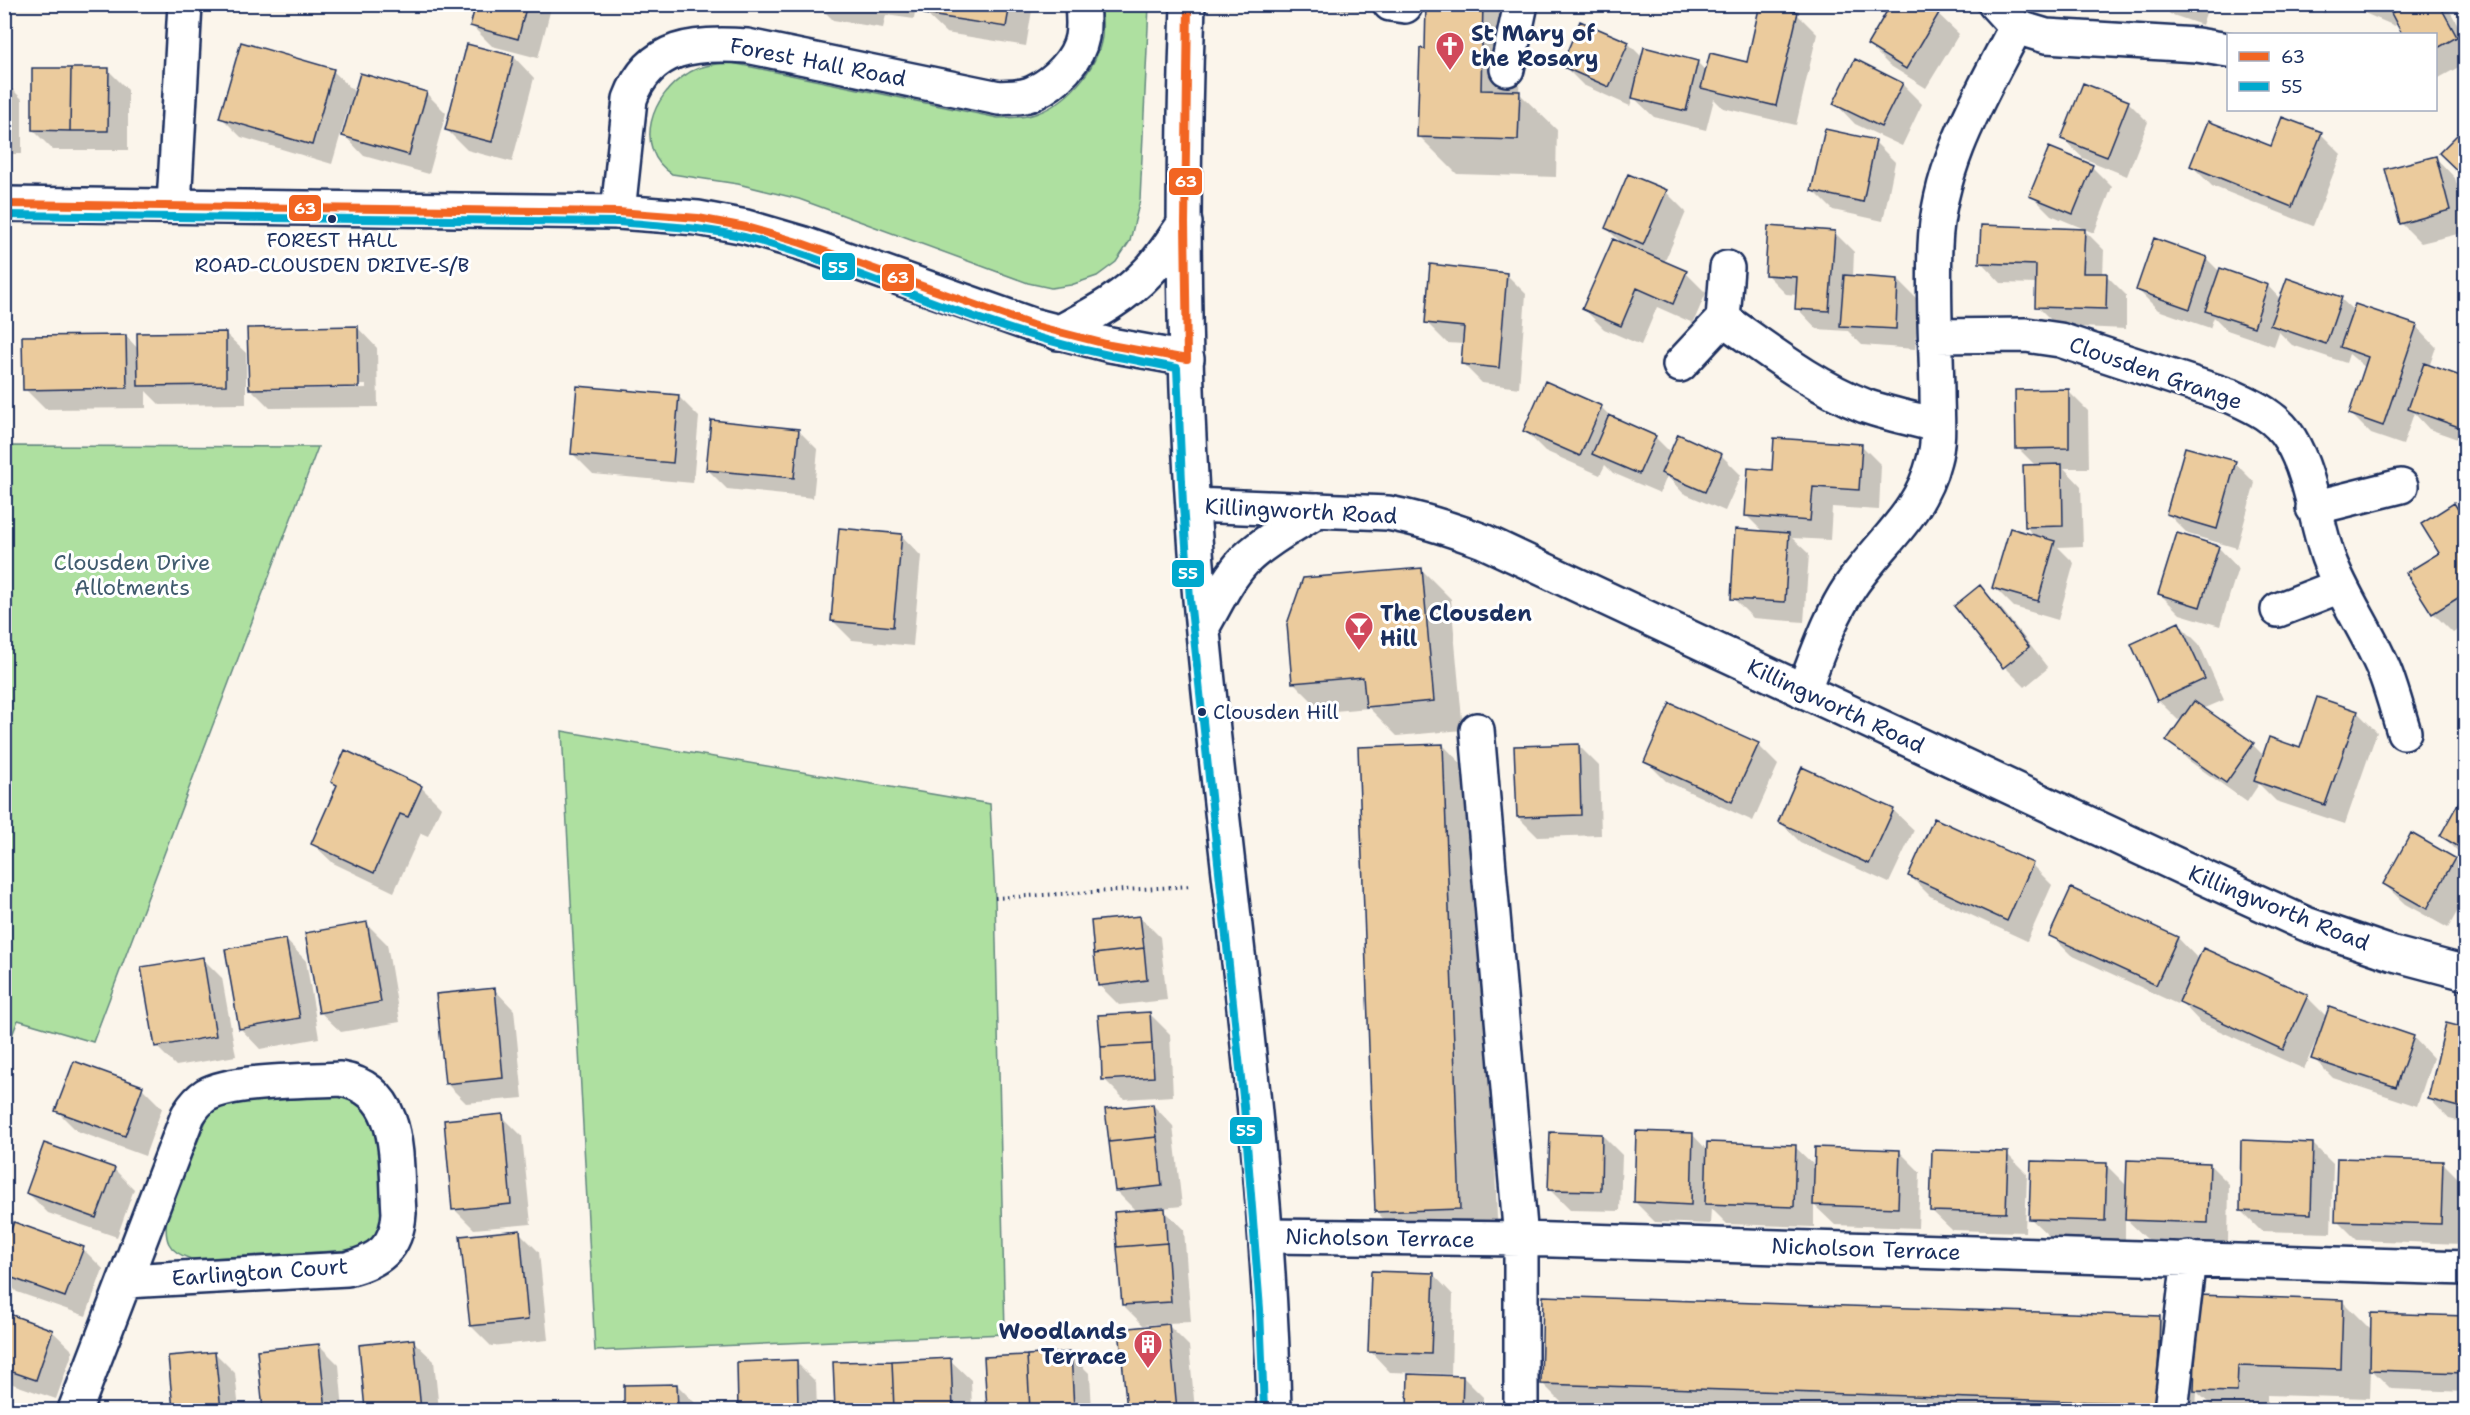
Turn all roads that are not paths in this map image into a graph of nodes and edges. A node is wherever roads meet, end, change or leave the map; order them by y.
1 (185, 4) edge
2 (1082, 4) edge
3 (1188, 4) edge
4 (1521, 4) edge
5 (2005, 16) edge
6 (2227, 50) edge
7 (1507, 69) dead end
8 (4, 204) edge
9 (174, 205) junction
10 (618, 212) junction
11 (1185, 223) junction
12 (1727, 268) dead end
13 (1723, 319) junction
14 (1058, 333) junction
15 (1936, 336) junction
16 (1187, 359) junction
17 (1680, 365) dead end
18 (1937, 425) junction
19 (2401, 486) dead end
20 (1193, 506) junction
21 (2313, 508) junction
22 (1318, 510) junction
23 (2340, 586) junction
24 (2278, 610) dead end
25 (1203, 627) junction
26 (1803, 691) junction
27 (1477, 730) dead end
28 (2404, 732) dead end
29 (2466, 973) edge
30 (1267, 1236) junction
31 (1521, 1239) junction
32 (2189, 1258) junction
33 (2466, 1268) edge
34 (126, 1281) junction
35 (75, 1410) edge
36 (1274, 1410) edge
37 (1521, 1410) edge
38 (2171, 1410) edge

1 - 9 street
2 - 10 street, Forest Hall Road
3 - 11 street
4 - 7 street
5 - 6 street
5 - 15 street
8 - 9 street
9 - 10 street
10 - 14 street
11 - 14 street
11 - 16 street
12 - 13 street
13 - 17 street
13 - 18 street
14 - 16 street
15 - 18 street
15 - 21 street, Clousden Grange
16 - 20 street
18 - 26 street
19 - 21 street
20 - 22 street, Killingworth Road
20 - 25 street
21 - 23 street, Clousden Grange
22 - 25 street
22 - 26 street, Killingworth Road
23 - 24 street
23 - 28 street, Clousden Grange
25 - 30 street
26 - 29 street, Killingworth Road
27 - 31 street
30 - 31 street, Nicholson Terrace
30 - 36 street
31 - 32 street, Nicholson Terrace
31 - 37 street
32 - 33 street, Nicholson Terrace
32 - 38 street
34 - 34 street, Earlington Court
34 - 35 street, Earlington Court

